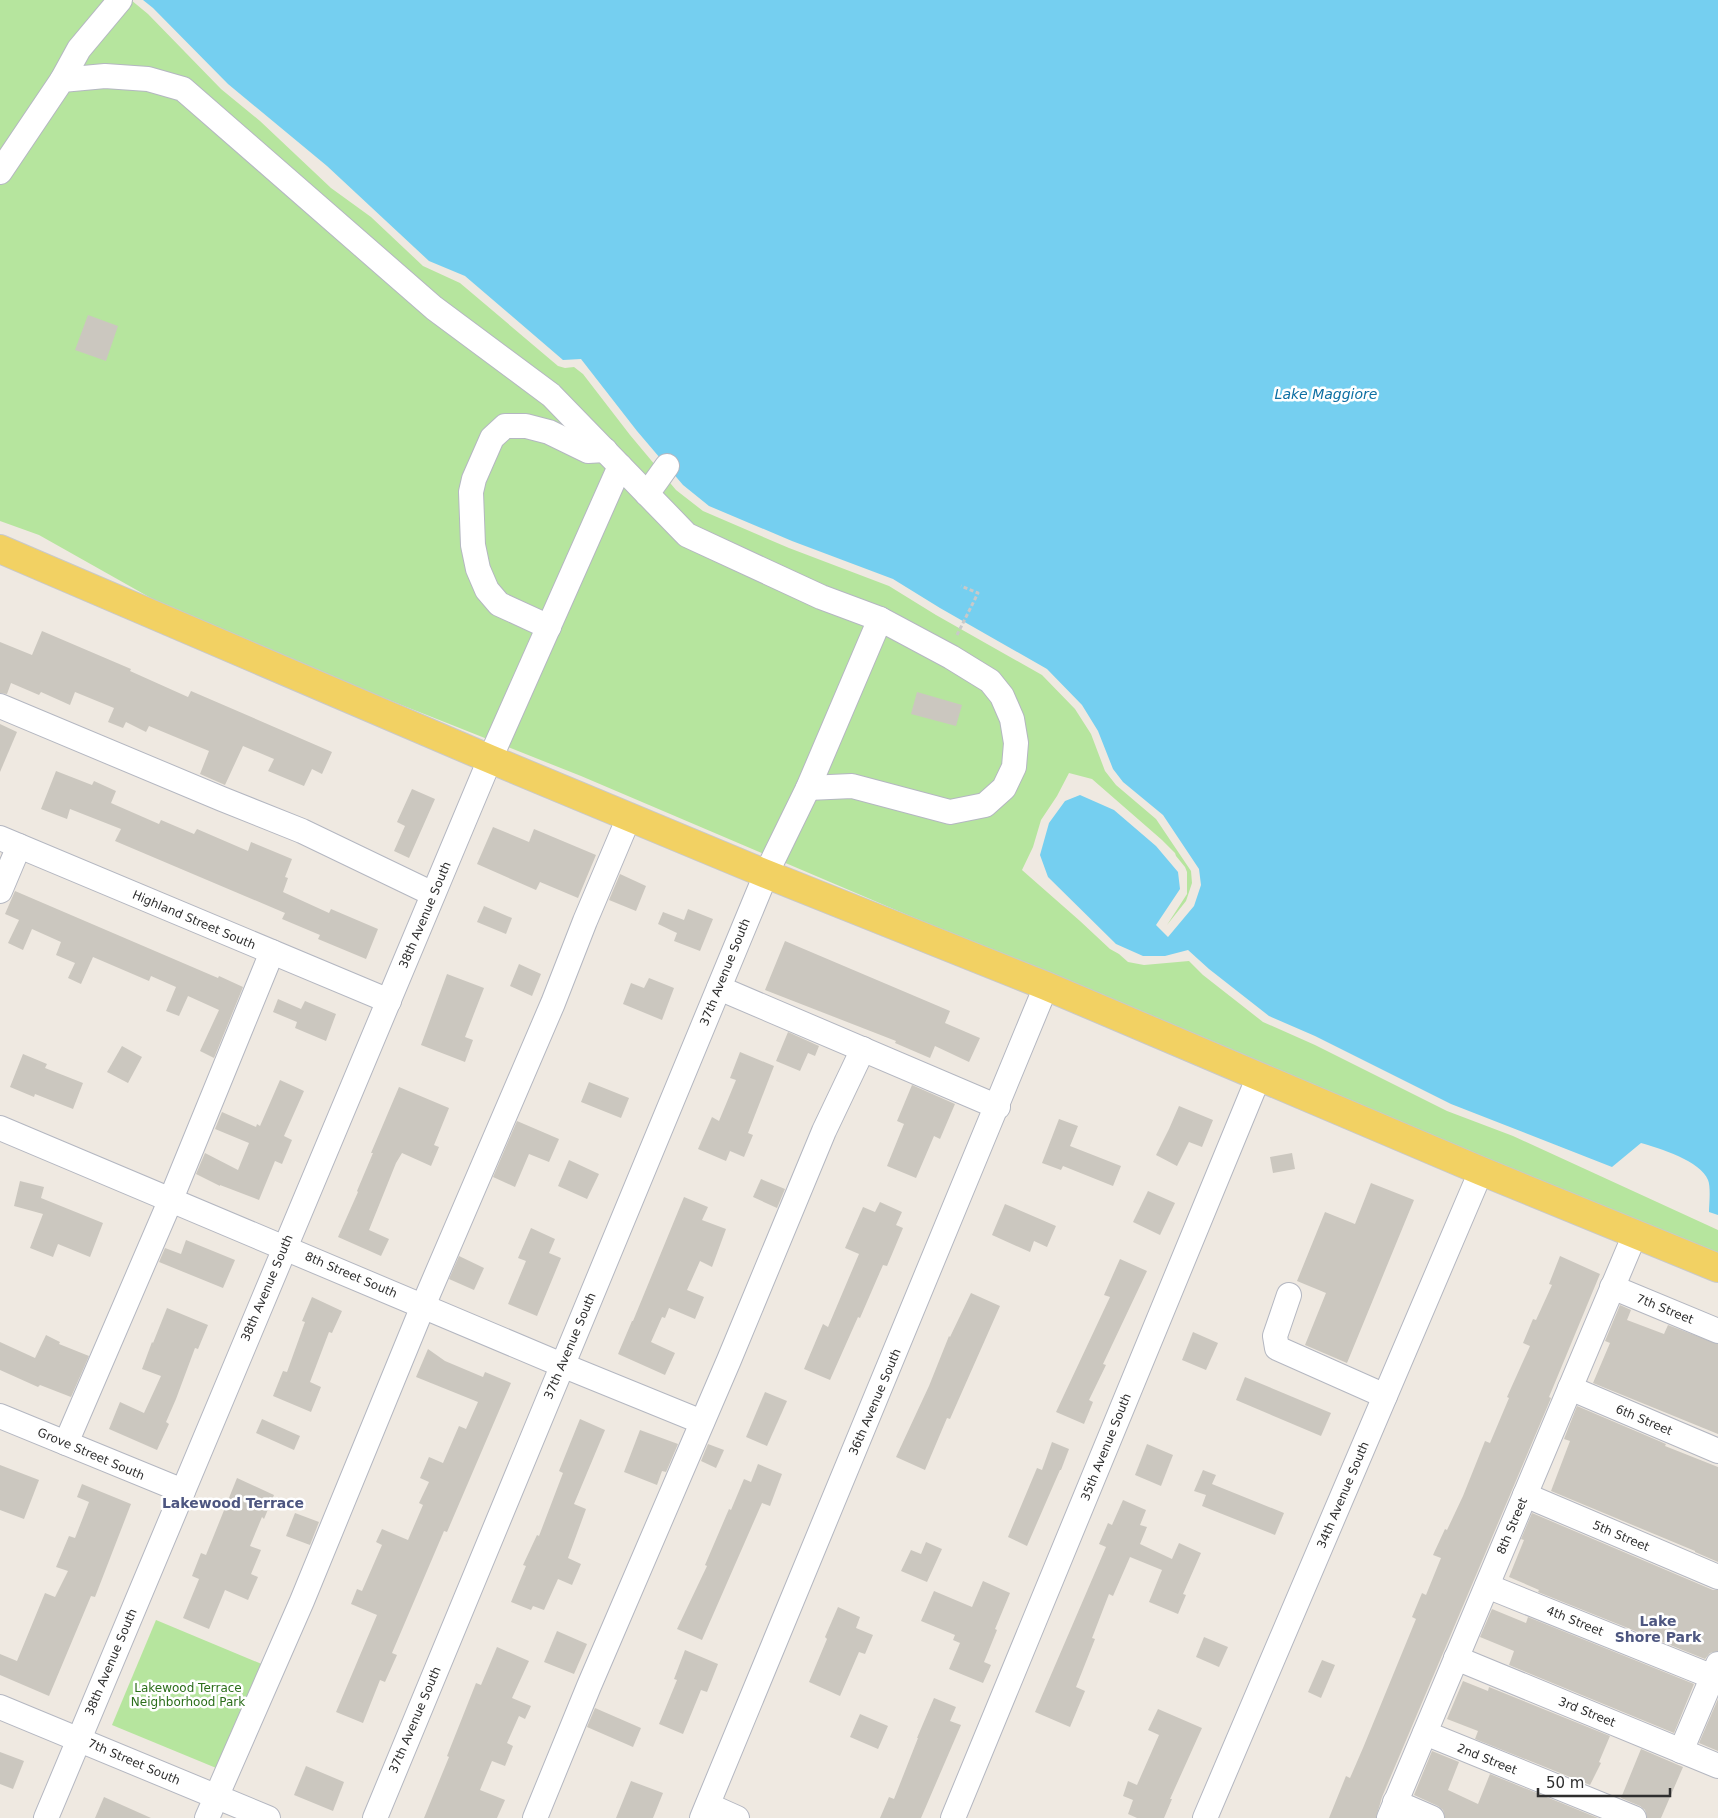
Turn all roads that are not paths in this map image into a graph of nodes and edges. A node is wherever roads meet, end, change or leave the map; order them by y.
1 (120, 0) edge
2 (62, 80) junction
3 (0, 172) edge
4 (612, 458) junction
5 (667, 466) dead end
6 (647, 494) junction
7 (0, 550) edge
8 (880, 619) junction
9 (549, 627) junction
10 (0, 706) edge
11 (490, 759) junction
12 (808, 788) junction
13 (629, 817) junction
14 (9, 842) edge
15 (766, 874) junction
16 (0, 891) edge
17 (434, 894) junction
18 (272, 952) junction
19 (1046, 986) junction
20 (719, 988) junction
21 (389, 1001) junction
22 (863, 1049) junction
23 (1259, 1076) junction
24 (998, 1106) junction
25 (0, 1128) edge
26 (1481, 1171) junction
27 (171, 1199) junction
28 (1635, 1234) junction
29 (284, 1247) junction
30 (1718, 1268) edge
31 (1612, 1287) junction
32 (1290, 1294) dead end
33 (424, 1306) junction
34 (1718, 1331) edge
35 (562, 1365) junction
36 (1570, 1388) junction
37 (1385, 1396) junction
38 (0, 1416) edge
39 (702, 1422) junction
40 (66, 1443) junction
41 (1718, 1451) edge
42 (183, 1492) junction
43 (1525, 1495) junction
44 (1718, 1578) edge
45 (1487, 1586) junction
46 (1456, 1658) junction
47 (1716, 1674) edge
48 (0, 1707) edge
49 (1425, 1733) junction
50 (78, 1739) junction
51 (1681, 1751) junction
52 (1718, 1766) edge
53 (215, 1796) junction
54 (1392, 1810) edge
55 (705, 1812) edge
56 (46, 1818) edge
57 (207, 1818) edge
58 (268, 1818) edge
59 (375, 1818) edge
60 (536, 1818) edge
61 (737, 1818) edge
62 (952, 1818) edge
63 (1205, 1818) edge
64 (1432, 1818) edge
65 (1634, 1818) edge

1 - 2 street
2 - 3 street
2 - 4 street
4 - 6 street
4 - 9 street, 38th Avenue South
4 - 9 street
5 - 6 street
6 - 8 street
7 - 11 main road
8 - 12 street, 37th Avenue South
8 - 12 street
9 - 11 street, 38th Avenue South
10 - 17 street
11 - 13 main road
11 - 17 street, 38th Avenue South
12 - 15 street, 37th Avenue South
13 - 15 main road
13 - 33 street
14 - 16 street
14 - 18 street, Highland Street South
15 - 19 main road
15 - 20 street, 37th Avenue South
17 - 21 street, 38th Avenue South
18 - 21 street, Highland Street South
18 - 27 street
19 - 23 main road
19 - 24 street, 36th Avenue South
20 - 22 street
20 - 35 street, 37th Avenue South
21 - 29 street, 38th Avenue South
22 - 24 street
22 - 39 street
23 - 26 main road
23 - 62 street, 35th Avenue South
24 - 55 street, 36th Avenue South
25 - 27 street, 8th Street South
26 - 28 main road
26 - 37 street, 34th Avenue South
27 - 29 street, 8th Street South
27 - 40 street
28 - 30 main road
28 - 31 street, 8th Street
29 - 33 street, 8th Street South
29 - 42 street, 38th Avenue South
31 - 34 street, 7th Street
31 - 36 street, 8th Street
32 - 37 street
33 - 35 street, 8th Street South
33 - 53 street
35 - 39 street, 8th Street South
35 - 59 street, 37th Avenue South
36 - 41 street, 6th Street
36 - 43 street, 8th Street
37 - 63 street, 34th Avenue South
38 - 40 street, Grove Street South
39 - 60 street
40 - 42 street, Grove Street South
42 - 50 street, 38th Avenue South
43 - 44 street, 5th Street
43 - 45 street, 8th Street
45 - 46 street, 8th Street
45 - 47 street, 4th Street
46 - 49 street, 8th Street
46 - 51 street, 3rd Street
47 - 51 street
48 - 50 street, 7th Street South
49 - 54 street, 8th Street
49 - 65 street, 2nd Street
50 - 53 street, 7th Street South
50 - 56 street, 38th Avenue South
51 - 52 street, 3rd Street
53 - 57 street
53 - 58 street, 7th Street South
54 - 64 street
55 - 61 street

